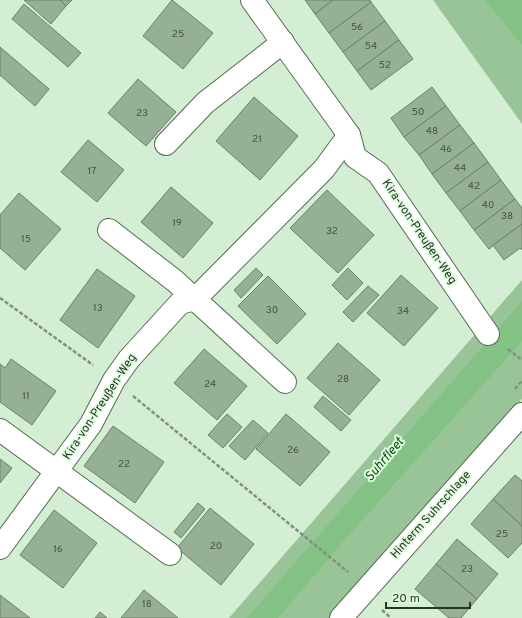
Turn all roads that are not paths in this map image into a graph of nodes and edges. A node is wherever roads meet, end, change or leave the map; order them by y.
1 (252, 0) edge
2 (282, 42) junction
3 (350, 135) junction
4 (166, 144) dead end
5 (109, 230) dead end
6 (195, 298) junction
7 (488, 334) dead end
8 (285, 382) dead end
9 (522, 414) edge
10 (0, 430) edge
11 (58, 471) junction
12 (0, 548) edge
13 (170, 554) dead end
14 (341, 618) edge

1 - 2 street, Kira-von-Preußen-Weg
2 - 3 street, Kira-von-Preußen-Weg
2 - 4 street
3 - 6 street, Kira-von-Preußen-Weg
3 - 7 street, Kira-von-Preußen-Weg
5 - 6 street
6 - 8 street
6 - 11 street, Kira-von-Preußen-Weg
9 - 14 street, Hinterm Suhrschlage
10 - 11 street, Kira-von-Preußen-Weg
11 - 12 street, Kira-von-Preußen-Weg
11 - 13 street, Kira-von-Preußen-Weg

